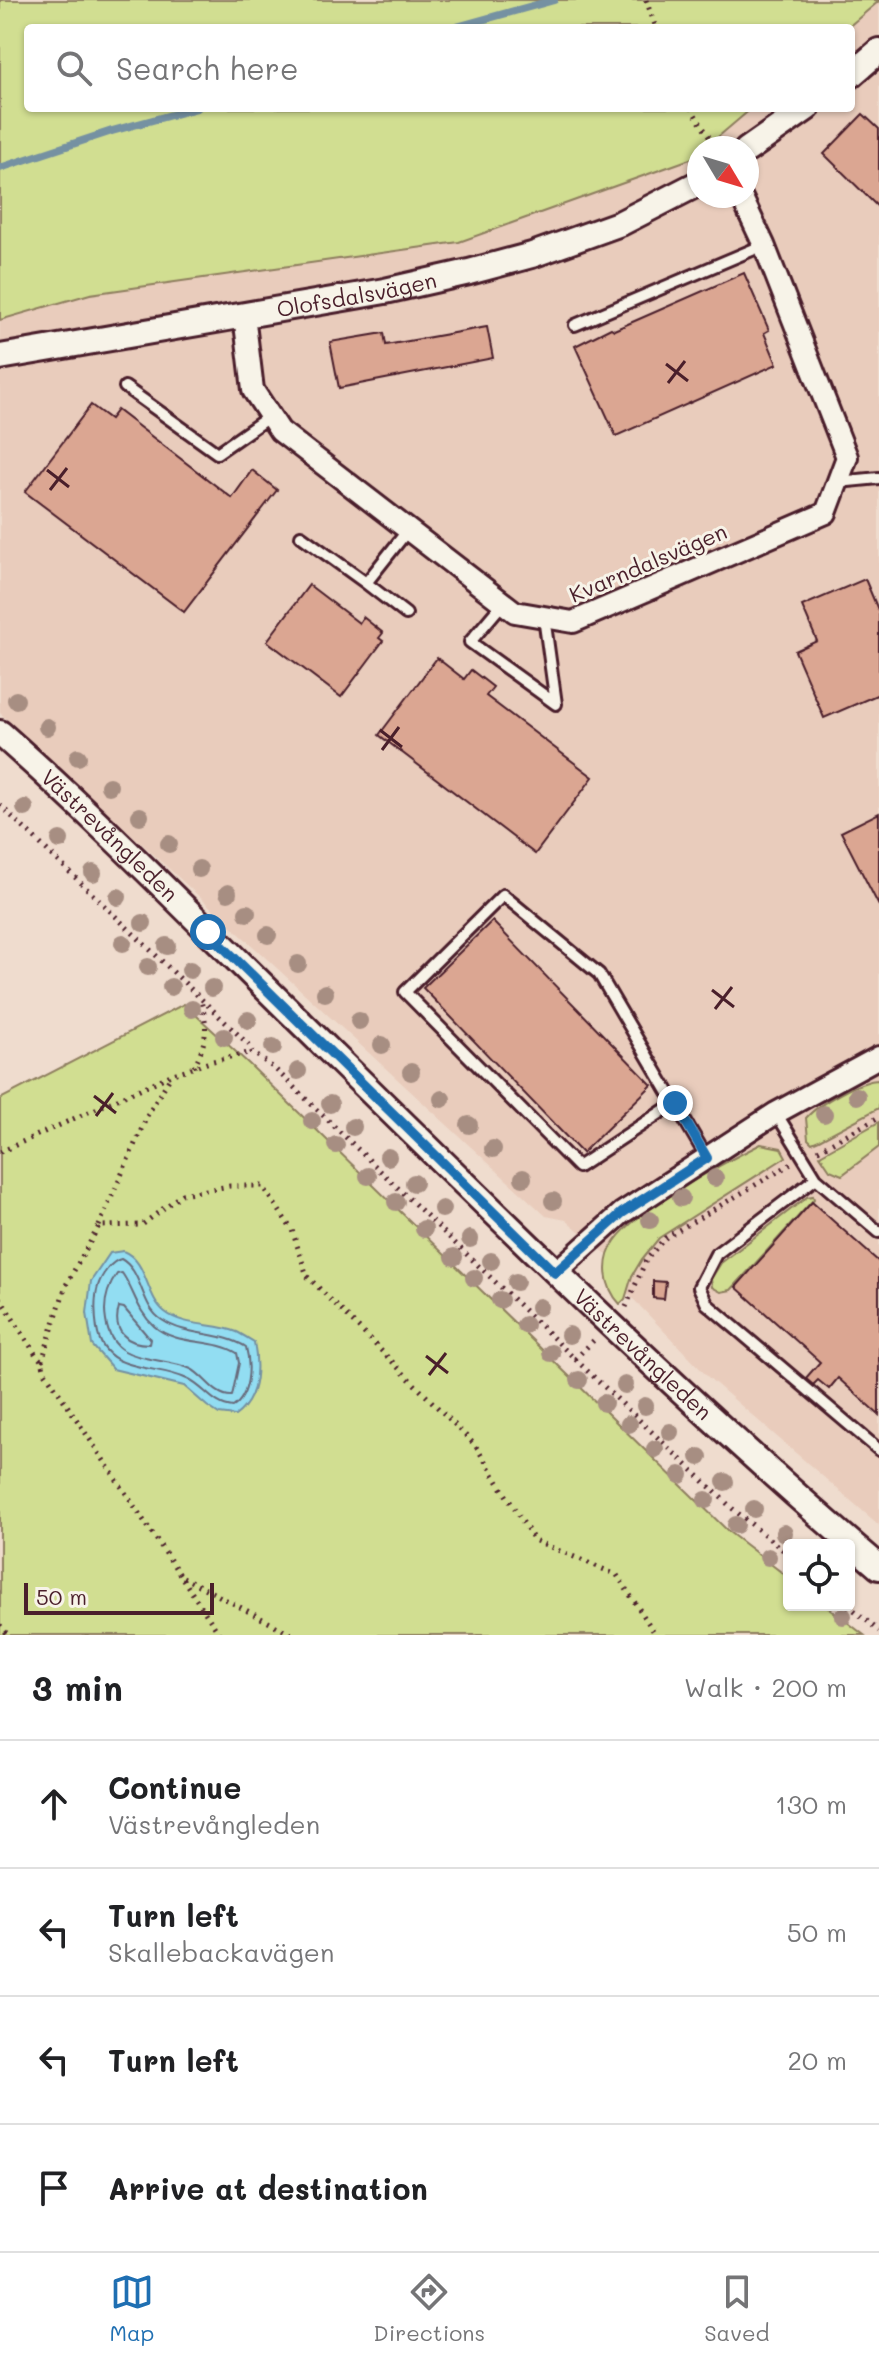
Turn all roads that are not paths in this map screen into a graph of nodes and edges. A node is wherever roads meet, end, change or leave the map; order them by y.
1 (879, 51) edge
2 (855, 72) edge
3 (801, 112) edge
4 (759, 142) edge
5 (687, 189) edge
6 (747, 208) edge
7 (764, 245) junction
8 (244, 315) junction
9 (575, 325) dead end
10 (0, 357) edge
11 (125, 387) dead end
12 (270, 416) junction
13 (879, 478) edge
14 (838, 482) junction
15 (408, 530) junction
16 (301, 536) dead end
17 (366, 583) junction
18 (503, 603) junction
19 (406, 614) dead end
20 (544, 617) junction
21 (0, 733) edge
22 (879, 1057) edge
23 (675, 1103) junction
24 (776, 1113) junction
25 (707, 1158) junction
26 (816, 1178) junction
27 (879, 1232) edge
28 (555, 1273) junction
29 (879, 1450) edge
30 (879, 1567) edge

1 - 2 street
3 - 4 street
5 - 8 street, Olofsdalsvägen
6 - 7 street, Kvarndalsvägen
7 - 9 lane
7 - 14 street, Kvarndalsvägen
8 - 10 street, Olofsdalsvägen
8 - 12 street, Kvarndalsvägen
11 - 12 lane
12 - 15 street, Kvarndalsvägen
13 - 14 lane
14 - 20 street, Kvarndalsvägen
15 - 17 lane
15 - 18 street, Kvarndalsvägen
16 - 17 lane
17 - 19 lane
18 - 20 street, Kvarndalsvägen
18 - 20 lane
21 - 28 street, Västrevångleden
22 - 24 street
23 - 23 lane
23 - 25 lane
24 - 25 street
24 - 26 lane
25 - 28 street
26 - 27 lane
26 - 29 lane
28 - 30 street, Västrevångleden

